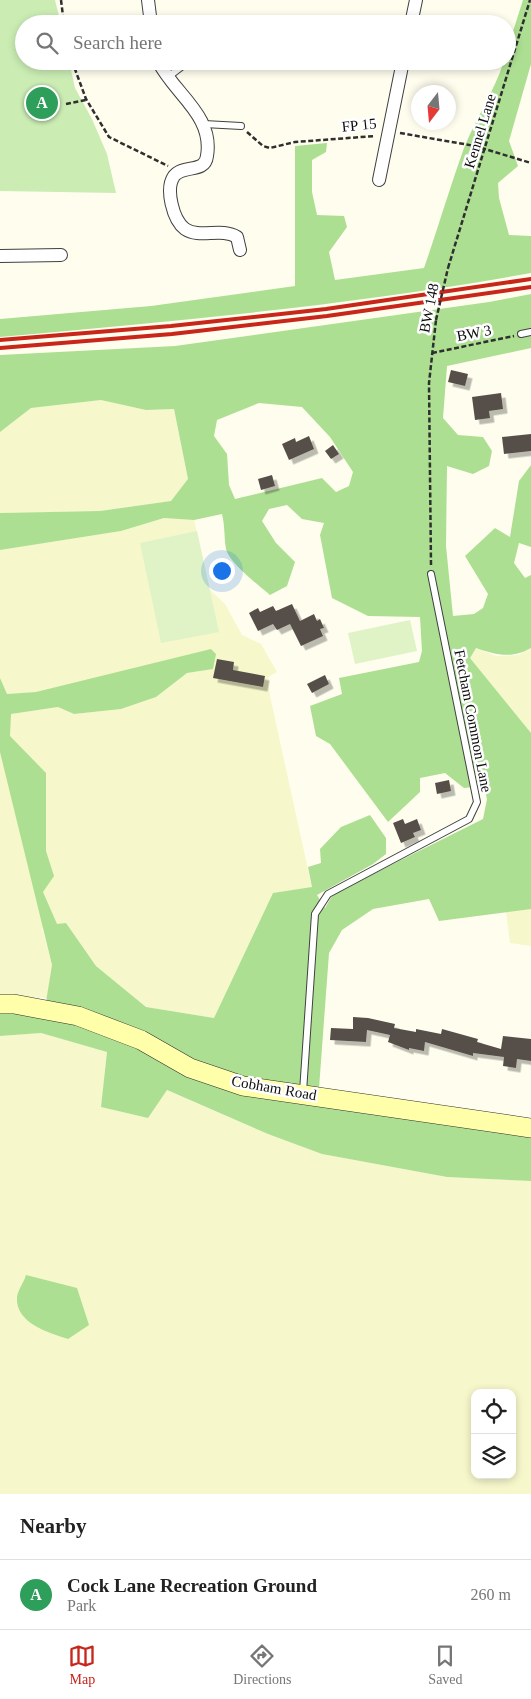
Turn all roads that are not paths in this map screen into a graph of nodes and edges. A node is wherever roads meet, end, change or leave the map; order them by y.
1 (148, 0) edge
2 (416, 0) edge
3 (150, 15) edge
4 (413, 15) edge
5 (164, 70) edge
6 (177, 70) edge
7 (401, 70) edge
8 (168, 77) junction
9 (204, 124) junction
10 (241, 126) road end
11 (379, 180) dead end
12 (240, 250) dead end
13 (61, 255) dead end
14 (0, 256) edge
15 (531, 332) edge
16 (521, 334) road end
17 (431, 574) road end
18 (0, 1004) edge
19 (303, 1094) junction
20 (531, 1128) edge

1 - 3 street
2 - 4 street
5 - 8 street
6 - 8 lane
7 - 11 street
8 - 9 street
9 - 10 lane
9 - 12 street
13 - 14 street
15 - 16 lane
17 - 19 lane, Fetcham Common Lane
18 - 19 street, Cobham Road
19 - 20 street, Cobham Road

